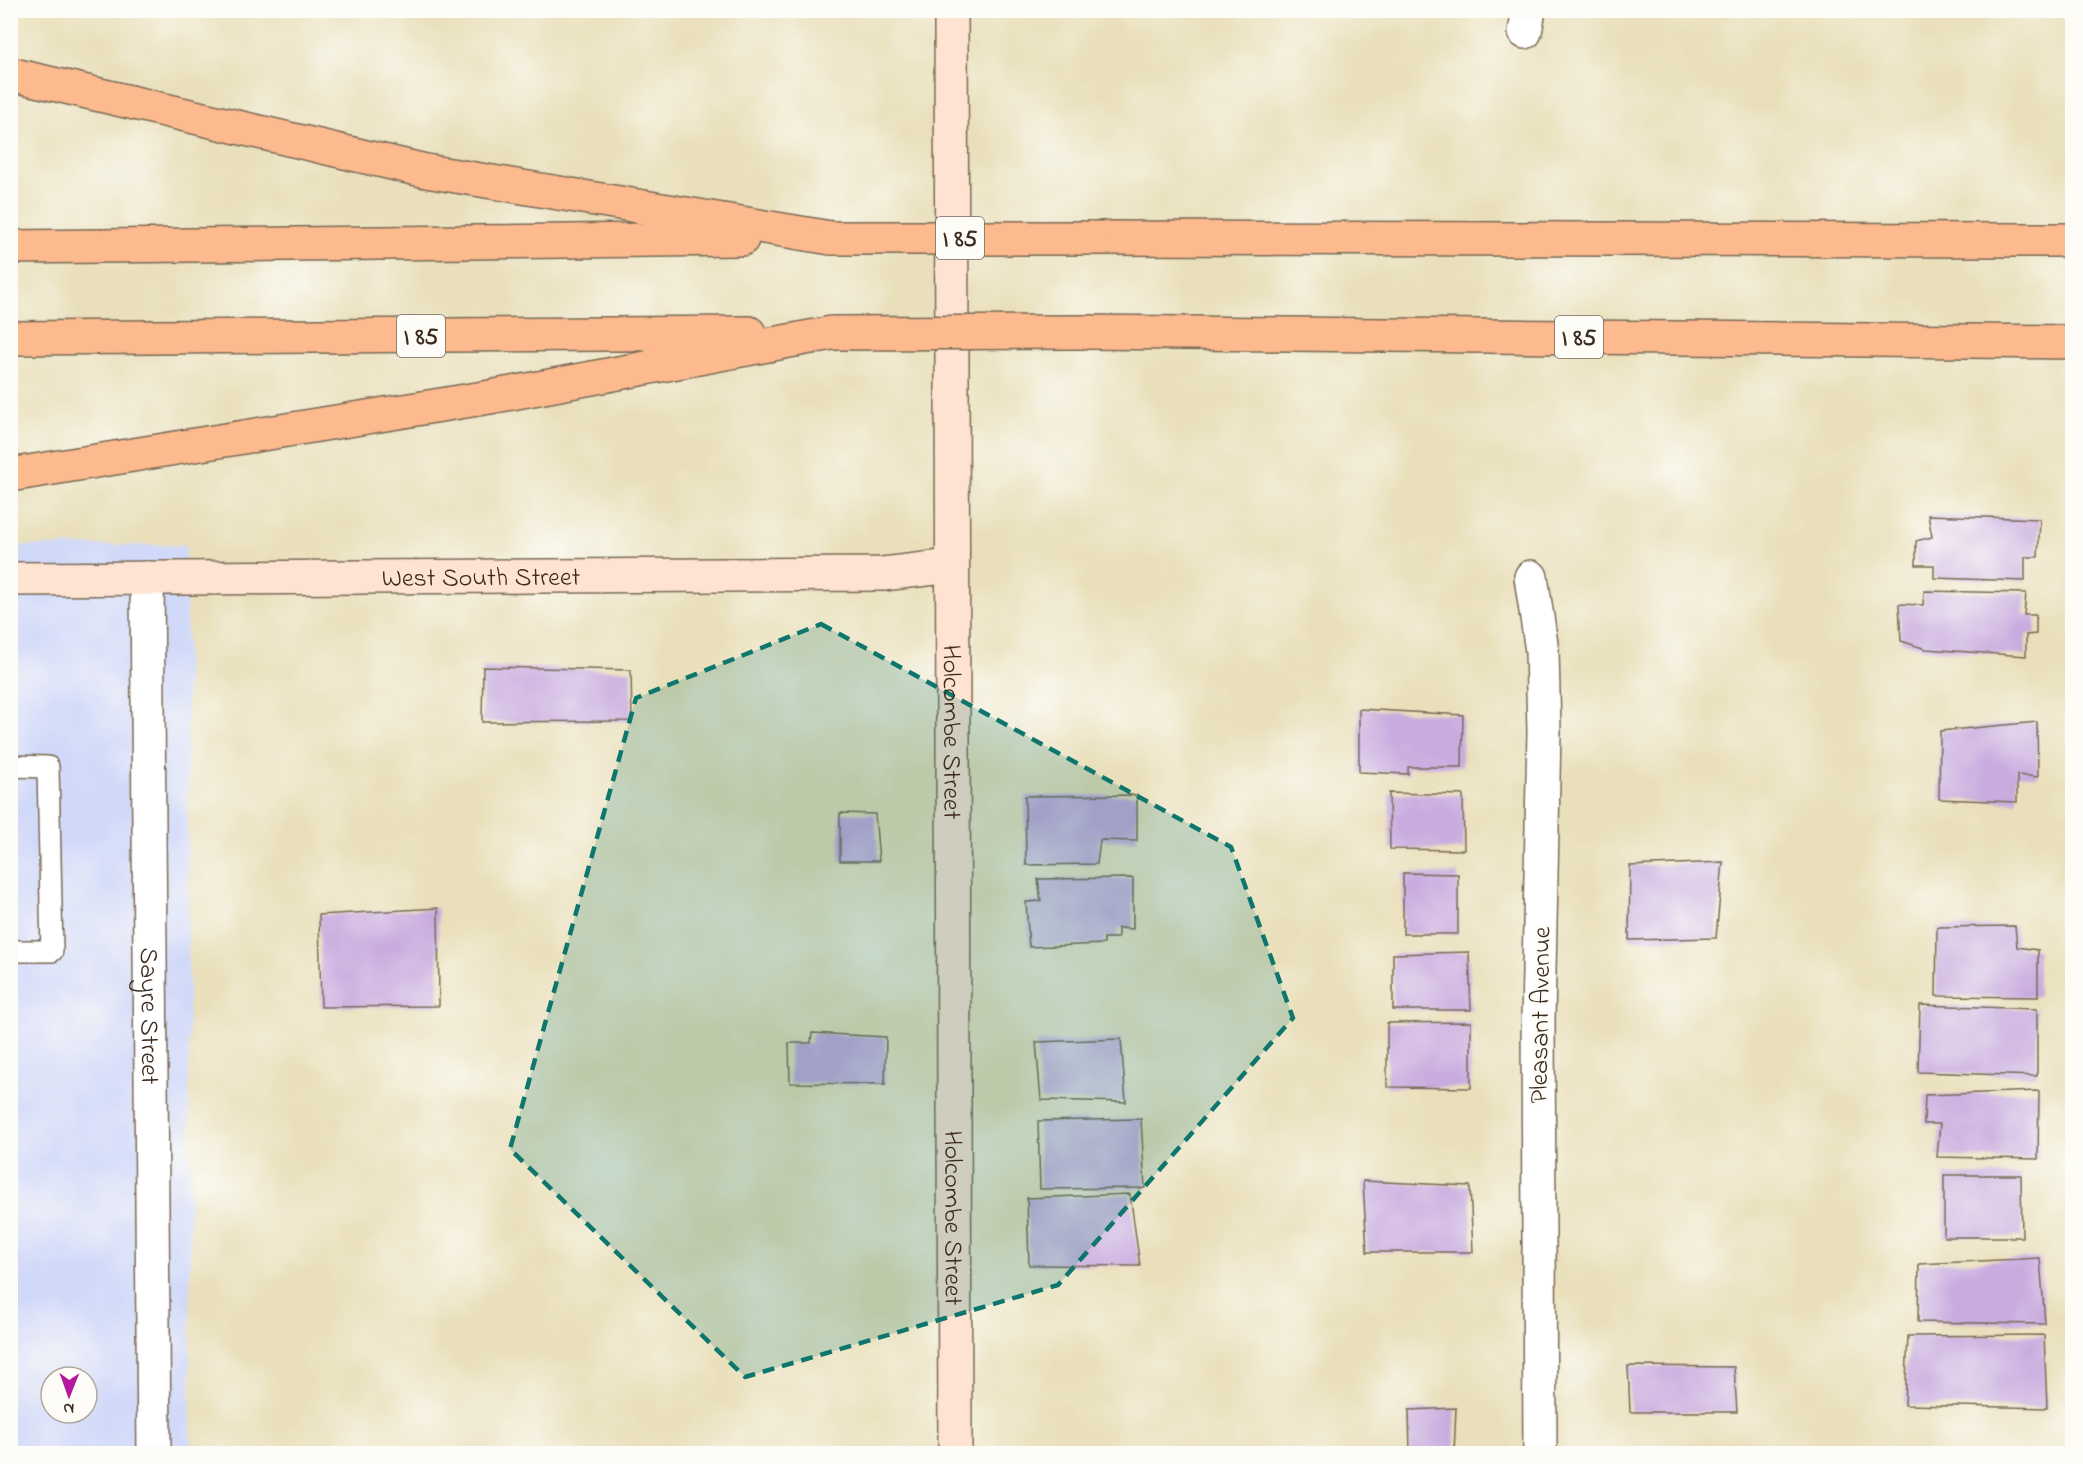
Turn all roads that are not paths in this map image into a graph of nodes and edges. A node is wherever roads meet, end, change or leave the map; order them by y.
1 (951, 10) edge
2 (10, 74) edge
3 (831, 238) junction
4 (2073, 240) edge
5 (10, 247) edge
6 (832, 333) junction
7 (10, 338) edge
8 (2073, 342) edge
9 (10, 475) edge
10 (952, 566) junction
11 (1531, 577) dead end
12 (147, 578) junction
13 (10, 579) edge
14 (10, 766) edge
15 (10, 951) edge
16 (154, 1454) edge
17 (956, 1454) edge
18 (1540, 1454) edge

1 - 10 street, Holcombe Street
2 - 3 highway
3 - 4 highway, I 85, bridge
3 - 5 highway, I 85
6 - 7 highway, I 85
6 - 8 highway, I 85, bridge
6 - 9 highway
10 - 12 street, West South Street
10 - 17 street, Holcombe Street
11 - 18 street, Pleasant Avenue
12 - 13 street, West South Street
12 - 16 street, Sayre Street
14 - 15 lane

